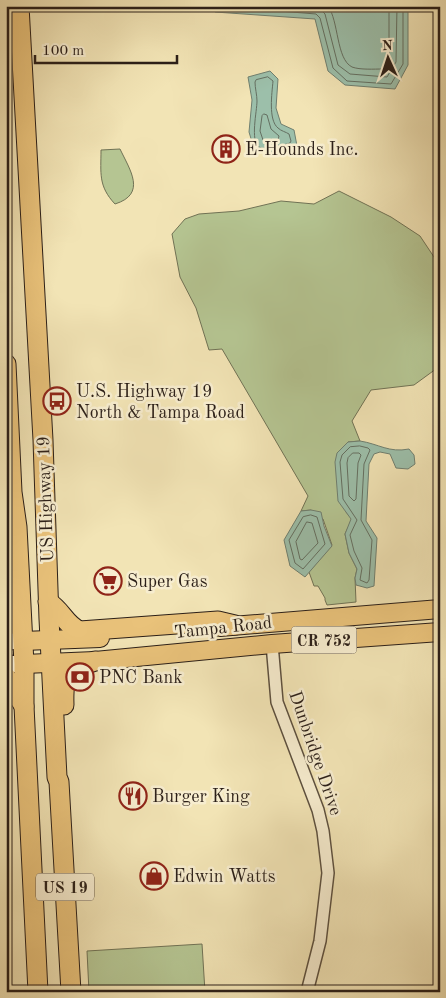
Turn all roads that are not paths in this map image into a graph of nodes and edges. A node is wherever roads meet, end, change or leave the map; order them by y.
1 (19, 6) edge
2 (6, 364) edge
3 (12, 492) junction
4 (6, 529) edge
5 (48, 602) junction
6 (440, 608) edge
7 (370, 614) junction
8 (235, 625) junction
9 (6, 627) edge
10 (440, 632) edge
11 (15, 641) edge
12 (50, 641) junction
13 (272, 644) junction
14 (95, 661) junction
15 (51, 663) junction
16 (15, 664) edge
17 (6, 677) edge
18 (24, 706) junction
19 (59, 782) junction
20 (38, 992) edge
21 (71, 992) edge
22 (307, 992) edge

1 - 5 highway, US Highway 19 / US 19
2 - 3 highway, US Highway 19 / US 19
3 - 4 highway
3 - 11 highway, US Highway 19 / US 19
4 - 9 highway
5 - 8 highway
5 - 12 highway, US Highway 19 / US 19
6 - 7 main road, Tampa Road / CR 752
7 - 8 main road, Tampa Road / CR 752
7 - 13 main road
8 - 12 main road, Tampa Road / CR 752
10 - 13 main road, Tampa Road / CR 752
11 - 12 main road, Tampa Road / CR 752
11 - 16 highway, US Highway 19 / US 19
12 - 15 highway, US Highway 19 / US 19
13 - 14 main road, Tampa Road / CR 752
13 - 22 street, Dunbridge Drive
14 - 15 main road, Tampa Road / CR 752
14 - 19 highway
15 - 16 main road, Tampa Road / CR 752
15 - 19 highway, US Highway 19 / US 19
16 - 18 highway, US Highway 19 / US 19
17 - 18 highway
18 - 20 highway, US Highway 19 / US 19
19 - 21 highway, US Highway 19 / US 19

